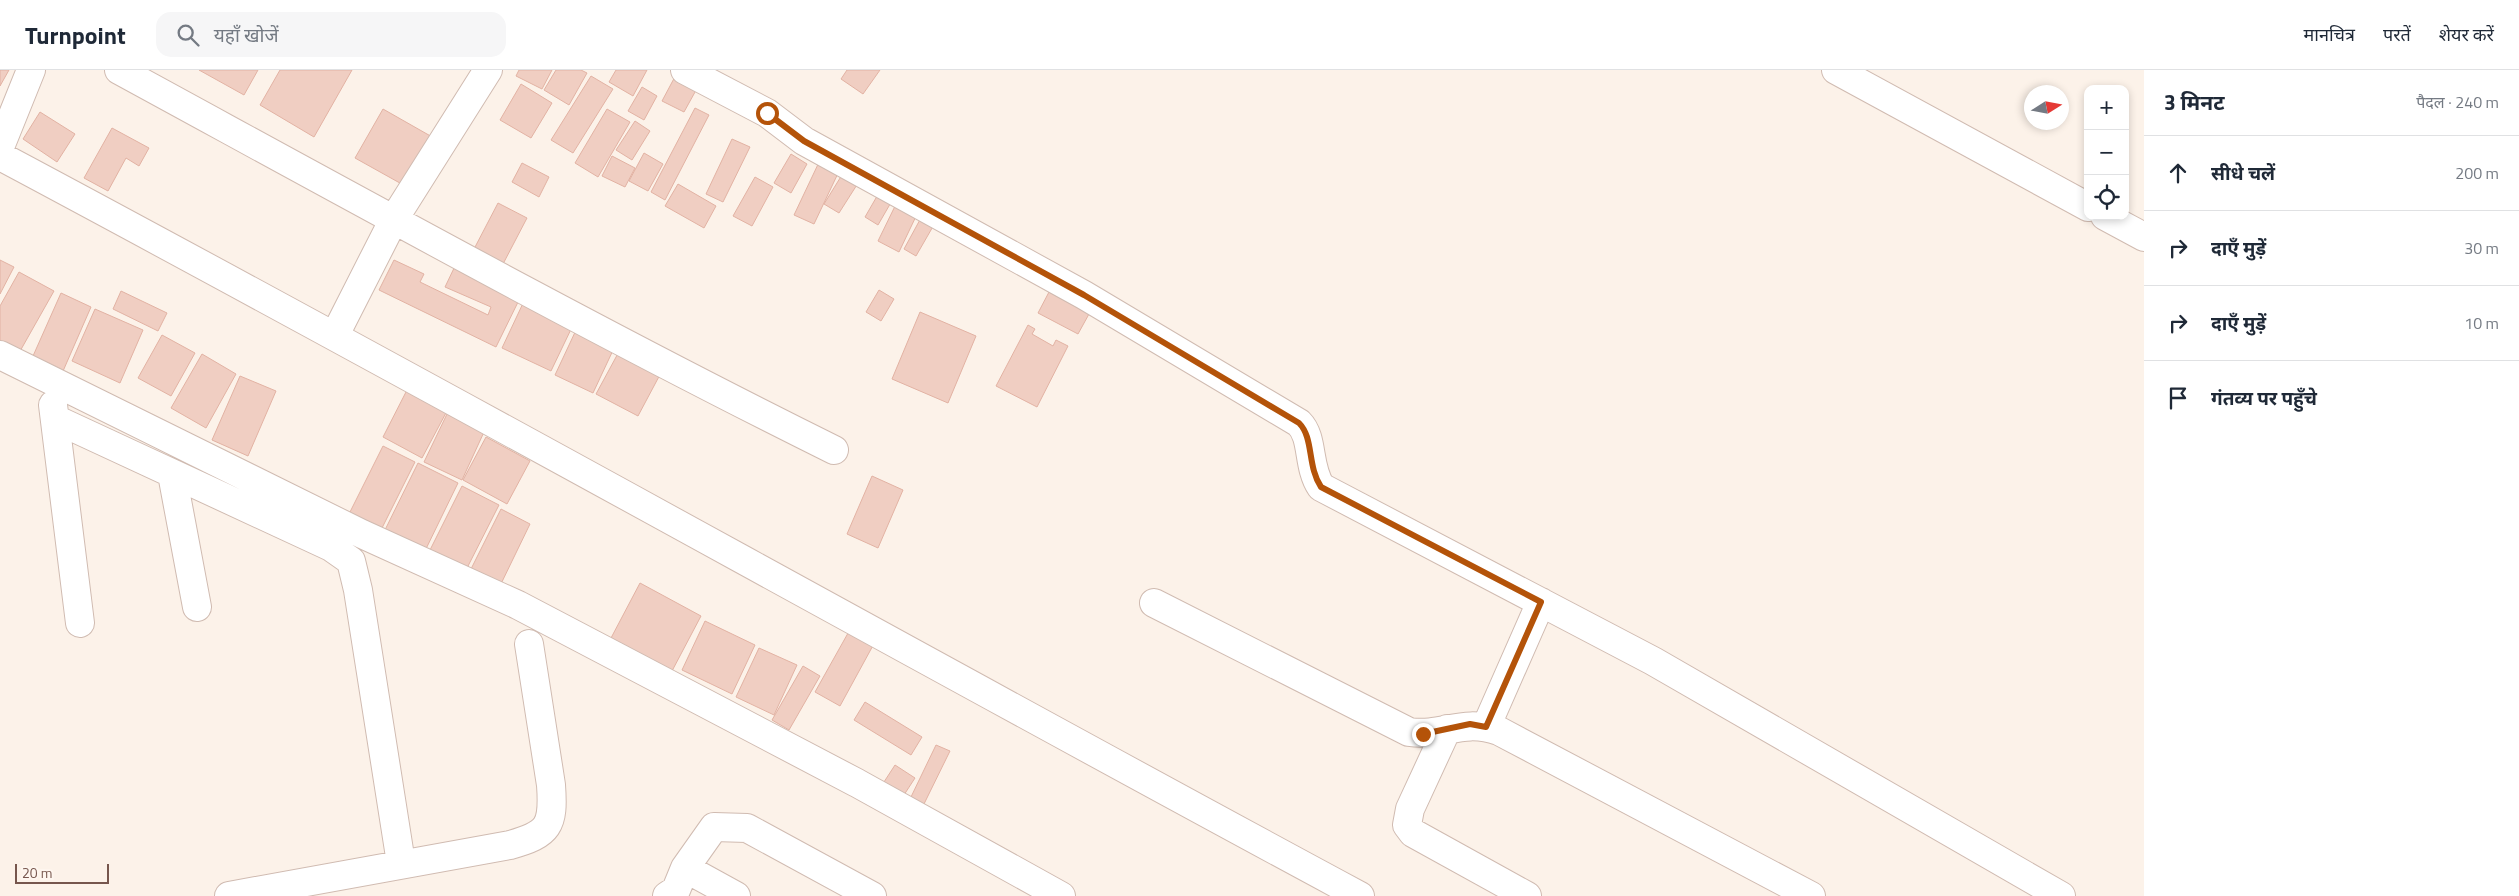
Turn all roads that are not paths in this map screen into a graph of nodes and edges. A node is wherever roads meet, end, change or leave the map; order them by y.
1 (31, 70) edge
2 (119, 70) edge
3 (488, 70) edge
4 (685, 70) edge
5 (1836, 70) edge
6 (0, 147) edge
7 (0, 156) edge
8 (2084, 205) edge
9 (394, 219) junction
10 (2112, 220) edge
11 (2144, 237) edge
12 (335, 335) junction
13 (0, 355) edge
14 (834, 450) dead end
15 (172, 474) junction
16 (1541, 602) junction
17 (1154, 603) dead end
18 (197, 607) dead end
19 (80, 623) dead end
20 (529, 644) dead end
21 (1486, 727) junction
22 (1447, 729) junction
23 (402, 863) junction
24 (685, 868) junction
25 (229, 896) edge
26 (667, 896) edge
27 (736, 896) edge
28 (872, 896) edge
29 (1061, 896) edge
30 (1360, 896) edge
31 (1526, 896) edge
32 (1811, 896) edge
33 (2061, 896) edge

1 - 6 street
2 - 9 street
3 - 9 street
4 - 16 street
5 - 8 street
7 - 12 street
9 - 12 street
9 - 14 street
10 - 11 street
12 - 30 street
13 - 29 street
15 - 18 street
15 - 19 street
15 - 23 street
16 - 21 street
16 - 33 street
17 - 22 street
20 - 23 street
21 - 22 street
21 - 32 street
22 - 31 street
23 - 25 street
24 - 26 street
24 - 27 street
24 - 28 street

